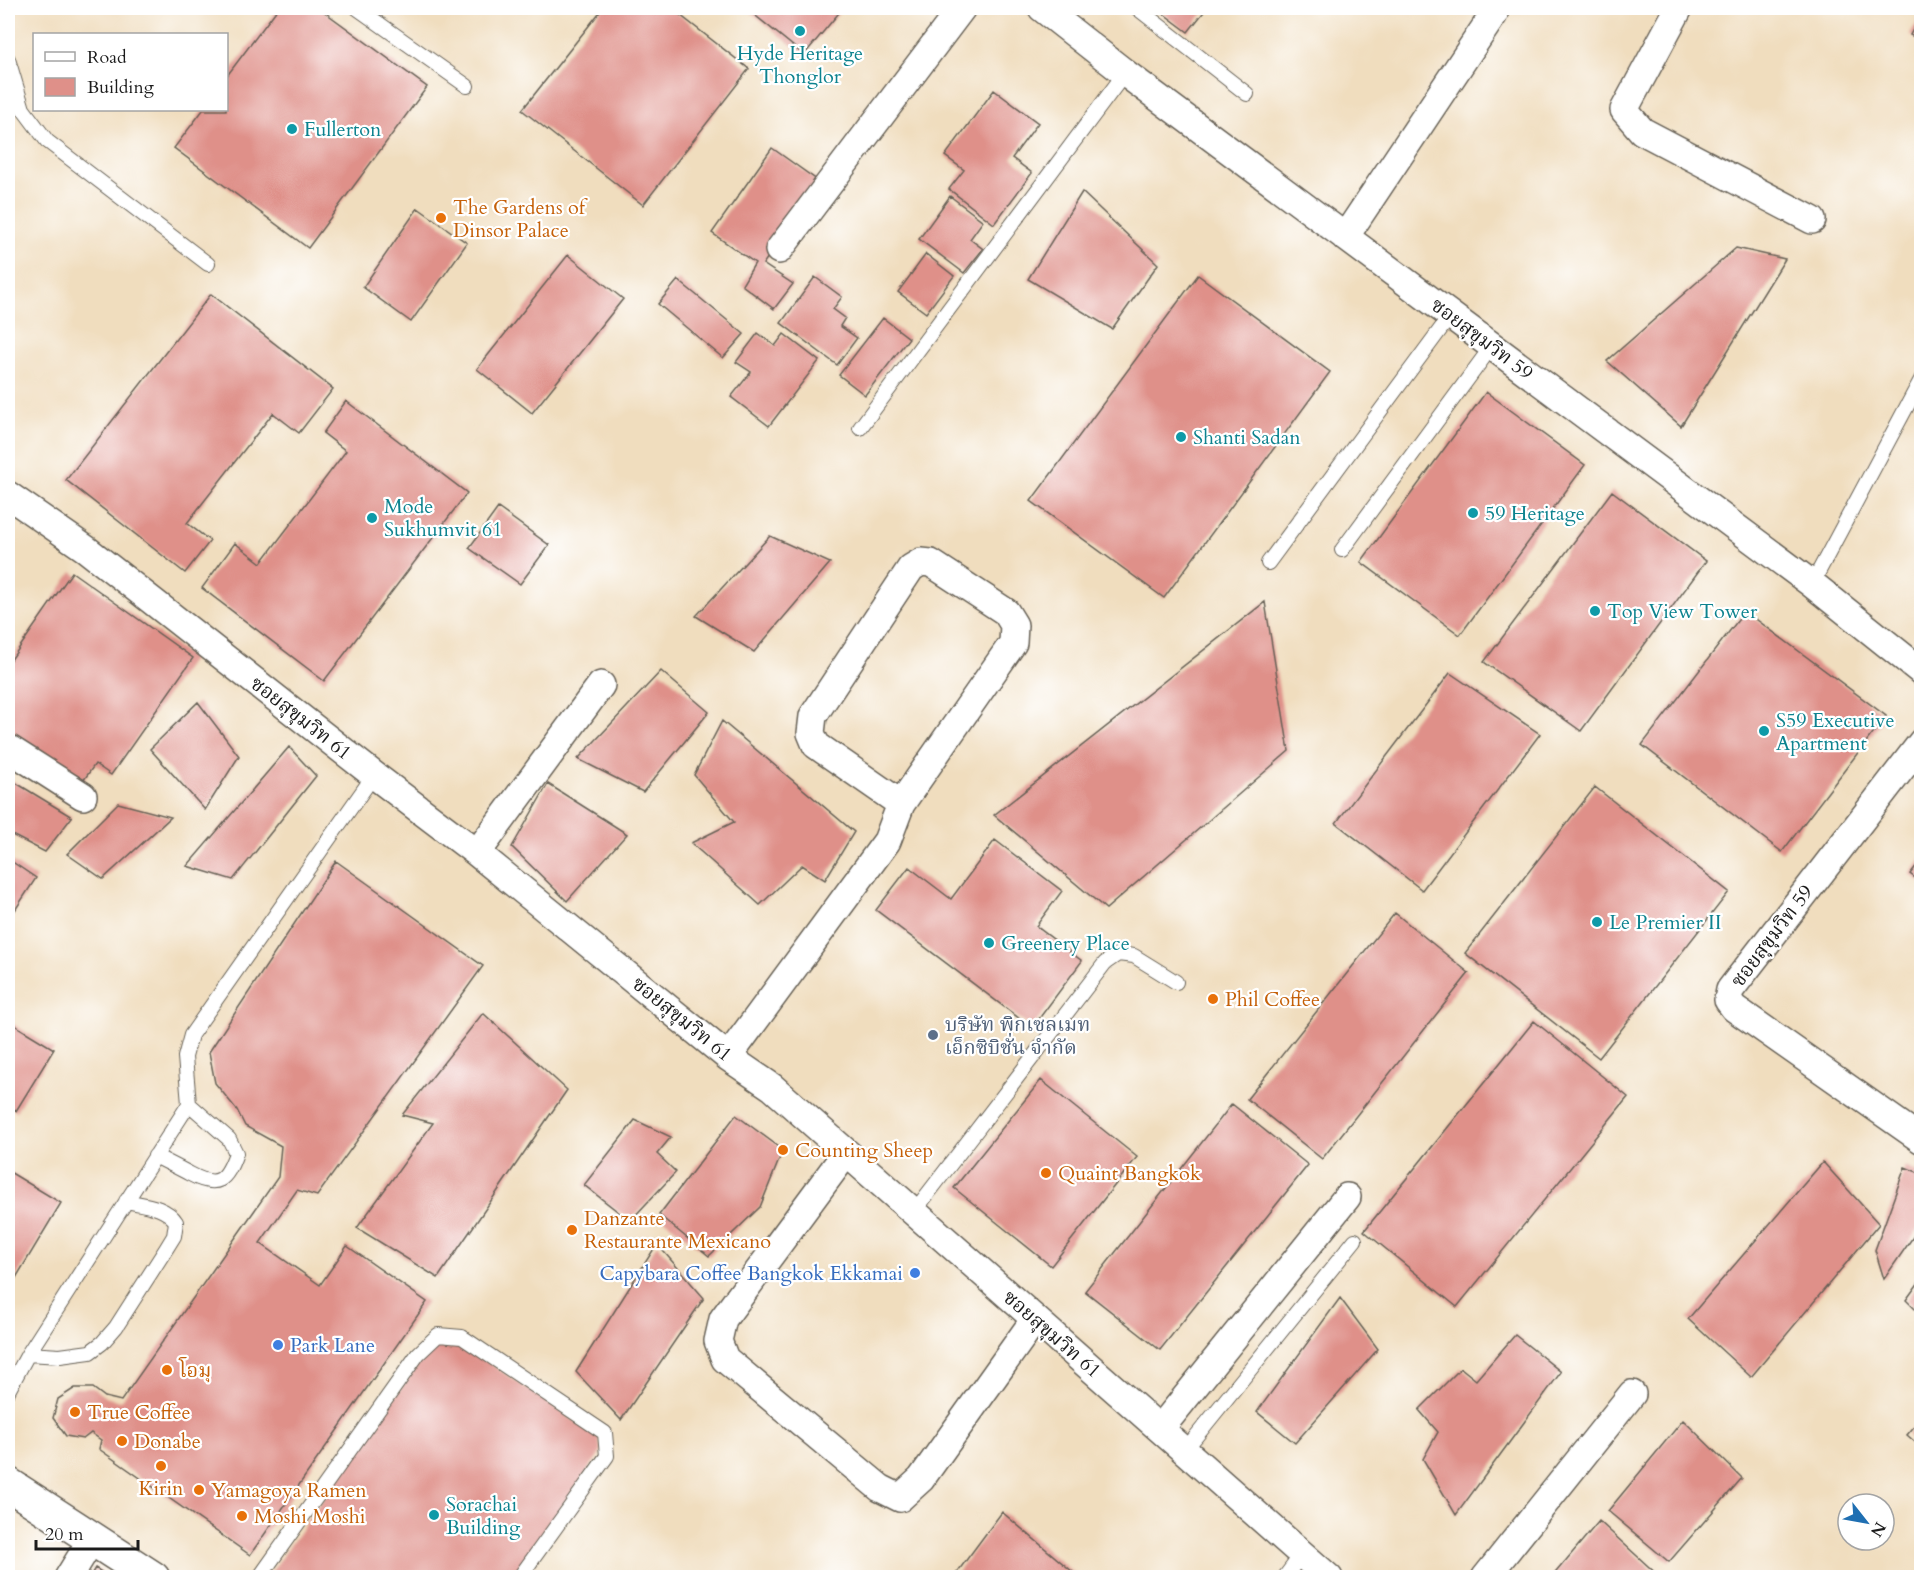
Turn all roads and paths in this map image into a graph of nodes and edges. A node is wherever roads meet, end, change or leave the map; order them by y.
1 (357, 8) edge
2 (962, 8) edge
3 (1042, 8) edge
4 (1137, 8) edge
5 (1679, 8) edge
6 (1494, 14) dead end
7 (8, 59) edge
8 (1125, 73) junction
9 (467, 86) dead end
10 (1247, 94) dead end
11 (1812, 220) dead end
12 (1345, 237) junction
13 (779, 250) dead end
14 (208, 264) dead end
15 (1451, 315) junction
16 (1492, 346) junction
17 (1922, 378) edge
18 (860, 428) dead end
19 (8, 495) edge
20 (1342, 550) dead end
21 (1269, 563) dead end
22 (1812, 584) junction
23 (1922, 672) edge
24 (601, 685) dead end
25 (1922, 742) edge
26 (8, 748) edge
27 (374, 775) junction
28 (83, 796) dead end
29 (902, 804) junction
30 (477, 853) junction
31 (1176, 982) dead end
32 (728, 1056) junction
33 (189, 1104) junction
34 (1922, 1140) edge
35 (846, 1153) junction
36 (155, 1156) junction
37 (1347, 1197) dead end
38 (126, 1201) junction
39 (913, 1213) junction
40 (1355, 1240) dead end
41 (1035, 1319) junction
42 (28, 1354) junction
43 (8, 1391) edge
44 (1632, 1394) dead end
45 (1160, 1429) junction
46 (1185, 1450) junction
47 (8, 1484) edge
48 (92, 1539) junction
49 (1302, 1554) junction
50 (68, 1578) edge
51 (153, 1578) edge
52 (259, 1578) edge
53 (519, 1578) edge
54 (1284, 1578) edge
55 (1329, 1578) edge
56 (1485, 1578) edge

1 - 9 lane
2 - 13 street
3 - 8 street, ซอยสุขุมวิท 59
4 - 10 lane
5 - 11 street
6 - 12 street
7 - 14 lane
8 - 12 street, ซอยสุขุมวิท 59
8 - 18 lane
12 - 15 street, ซอยสุขุมวิท 59
15 - 16 street, ซอยสุขุมวิท 59
15 - 21 lane
16 - 20 lane
16 - 22 street, ซอยสุขุมวิท 59
17 - 22 lane
19 - 27 street, ซอยสุขุมวิท 61
22 - 23 street, ซอยสุขุมวิท 59
24 - 30 street
25 - 34 street, ซอยสุขุมวิท 59
26 - 28 street
27 - 30 street, ซอยสุขุมวิท 61
27 - 33 lane
29 - 29 street
29 - 32 street
30 - 32 street, ซอยสุขุมวิท 61
31 - 39 lane
32 - 35 street, ซอยสุขุมวิท 61
33 - 36 lane
33 - 36 lane
35 - 39 street, ซอยสุขุมวิท 61
35 - 41 street
36 - 38 lane
37 - 45 street
38 - 42 lane
38 - 42 lane
39 - 41 street, ซอยสุขุมวิท 61
40 - 46 lane
41 - 45 street, ซอยสุขุมวิท 61
42 - 43 lane
44 - 56 street
45 - 46 street, ซอยสุขุมวิท 61
46 - 49 street, ซอยสุขุมวิท 61
47 - 48 main road
48 - 50 street
48 - 51 main road
49 - 54 lane
49 - 55 street, ซอยสุขุมวิท 61
52 - 53 lane

